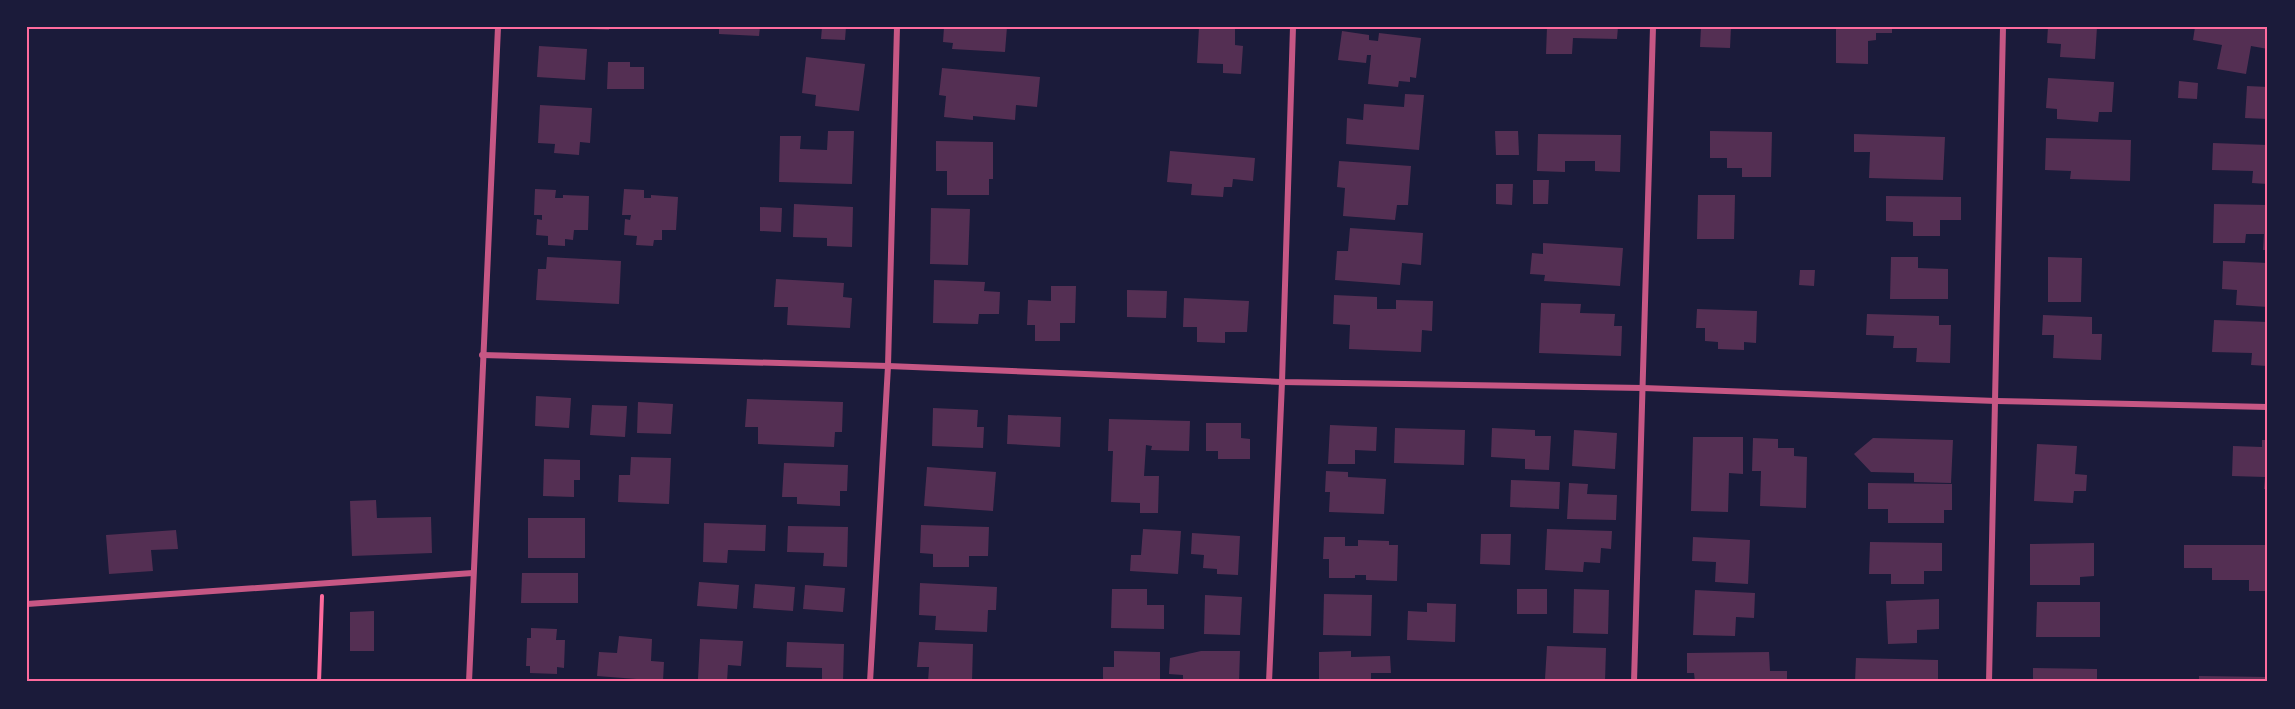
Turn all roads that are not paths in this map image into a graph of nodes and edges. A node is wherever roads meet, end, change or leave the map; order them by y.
1 (498, 27) edge
2 (897, 27) edge
3 (1293, 27) edge
4 (1653, 27) edge
5 (2003, 27) edge
6 (482, 355) junction
7 (888, 366) junction
8 (1282, 382) junction
9 (1643, 388) junction
10 (1996, 401) junction
11 (2268, 406) edge
12 (473, 573) junction
13 (27, 604) edge
14 (469, 682) edge
15 (870, 682) edge
16 (1269, 682) edge
17 (1635, 682) edge
18 (1989, 682) edge

1 - 6 street
2 - 7 street
3 - 8 street
4 - 9 street
5 - 10 street
6 - 7 street
6 - 12 street
7 - 8 street
7 - 15 street
8 - 9 street
8 - 16 street
9 - 10 street
9 - 17 street
10 - 11 street
10 - 18 street
12 - 13 street
12 - 14 street

